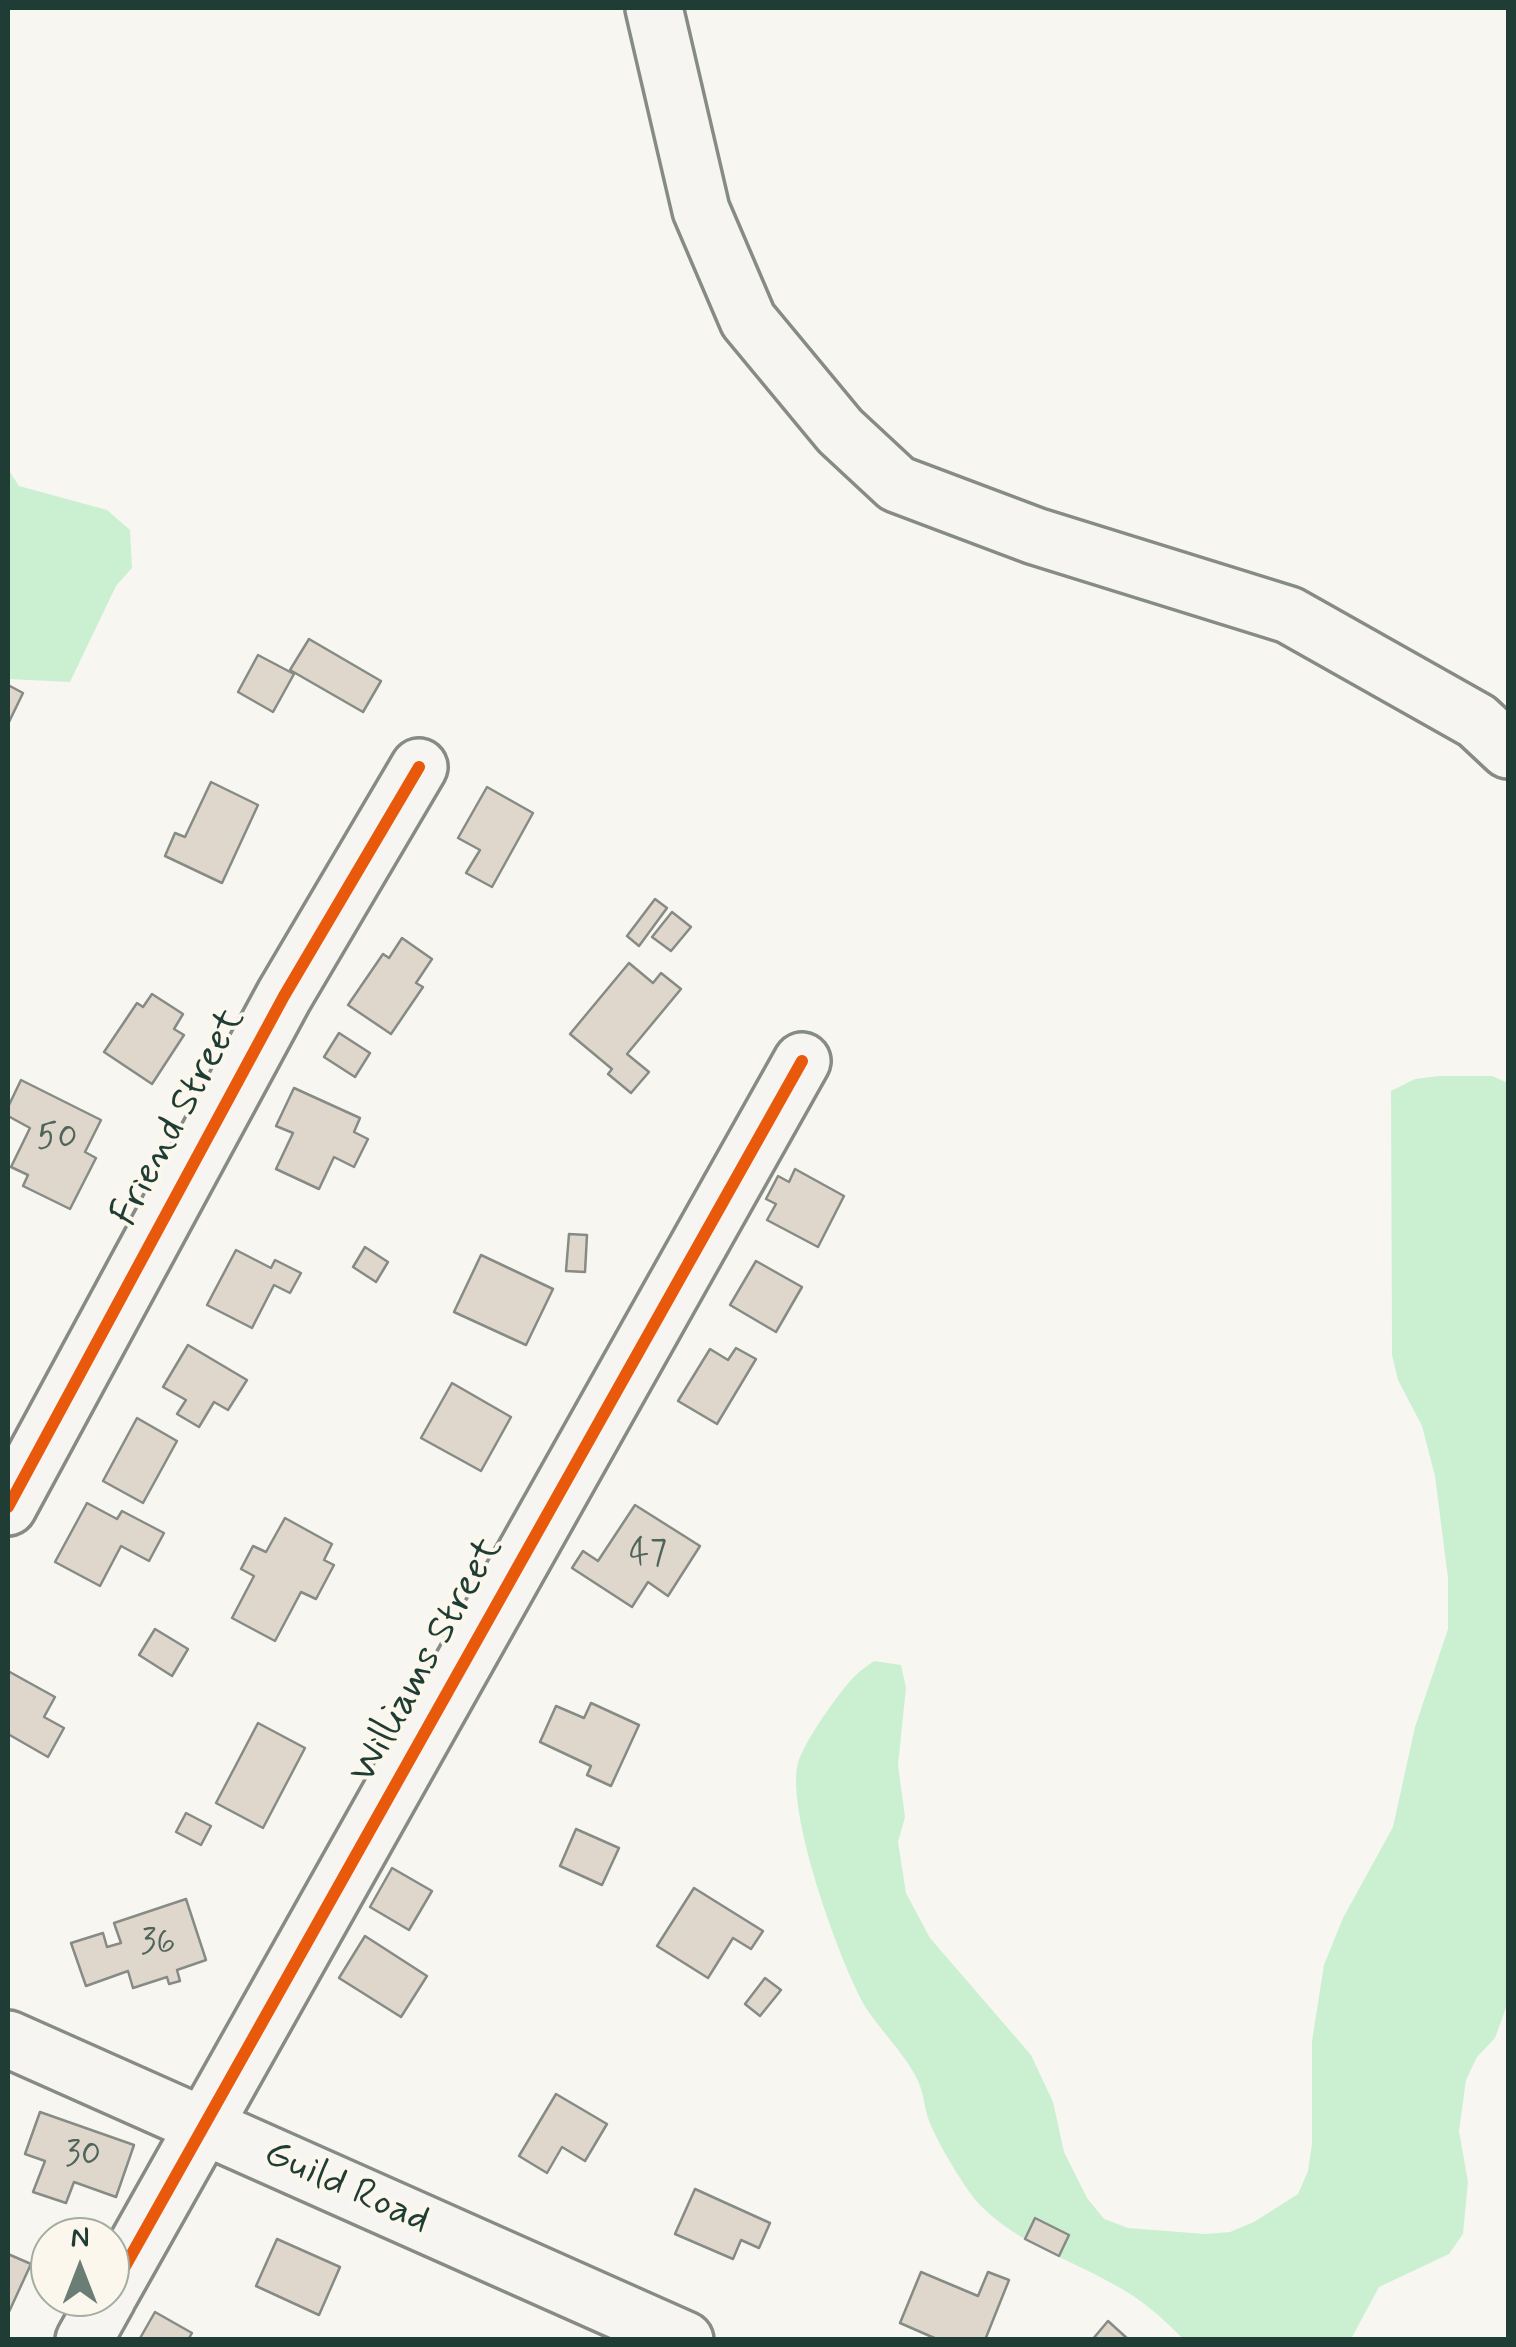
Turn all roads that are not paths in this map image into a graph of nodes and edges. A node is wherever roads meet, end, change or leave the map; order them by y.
1 (654, 8) edge
2 (1508, 750) edge
3 (419, 767) dead end
4 (802, 1061) dead end
5 (8, 1507) edge
6 (8, 2038) edge
7 (204, 2126) junction
8 (130, 2258) edge
9 (97, 2317) edge
10 (84, 2340) edge
11 (685, 2340) edge

1 - 2 street
3 - 5 street, Friend Street
4 - 7 street, Williams Street
6 - 7 street, Guild Road
7 - 8 street, Williams Street
7 - 11 street, Guild Road
9 - 10 street, Williams Street

